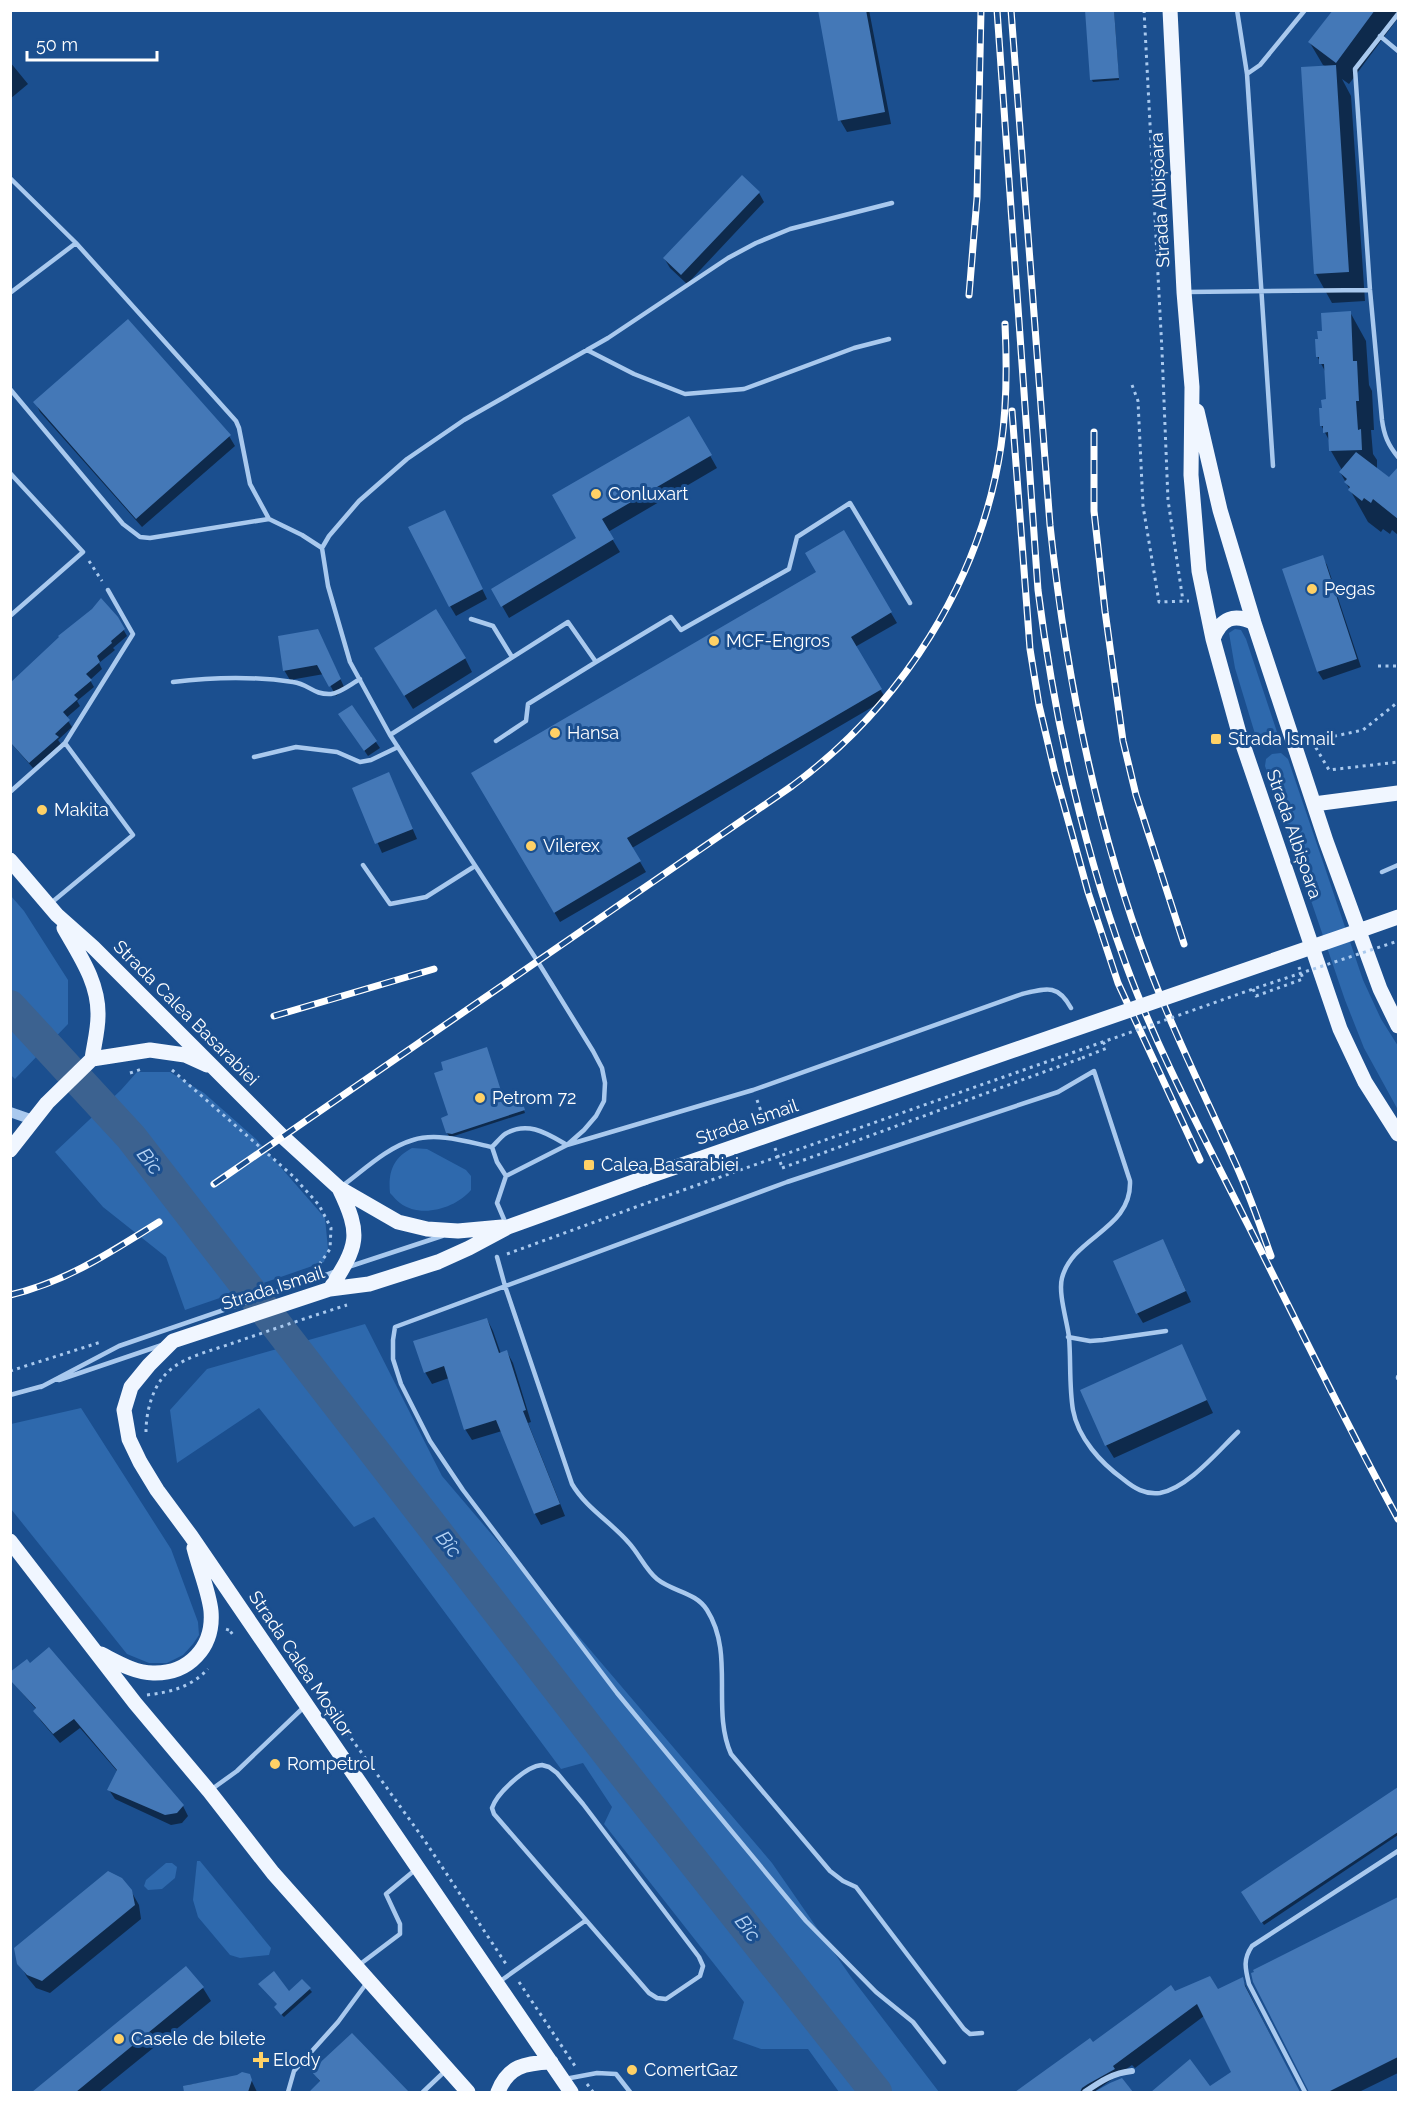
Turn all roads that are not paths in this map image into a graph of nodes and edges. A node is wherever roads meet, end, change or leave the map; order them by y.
1 (1170, 10) edge
2 (1237, 10) edge
3 (1305, 10) edge
4 (1398, 14) edge
5 (1380, 36) junction
6 (1398, 51) edge
7 (1247, 74) junction
8 (10, 178) edge
9 (892, 203) dead end
10 (76, 243) junction
11 (1370, 290) junction
12 (1184, 292) junction
13 (1260, 292) junction
14 (10, 293) edge
15 (889, 339) dead end
16 (587, 350) junction
17 (1192, 387) junction
18 (10, 389) edge
19 (1398, 457) edge
20 (1273, 466) dead end
21 (10, 473) edge
22 (269, 519) junction
23 (322, 548) junction
24 (108, 590) road end
25 (910, 603) dead end
26 (10, 616) edge
27 (471, 619) dead end
28 (1254, 623) junction
29 (1213, 639) junction
30 (512, 657) junction
31 (596, 662) junction
32 (360, 679) junction
33 (173, 682) dead end
34 (390, 735) junction
35 (496, 741) dead end
36 (65, 743) junction
37 (398, 747) junction
38 (254, 757) dead end
39 (10, 792) edge
40 (1398, 793) edge
41 (1314, 804) junction
42 (10, 860) edge
43 (363, 865) dead end
44 (1398, 865) edge
45 (475, 866) junction
46 (1382, 872) dead end
47 (53, 910) junction
48 (1398, 917) edge
49 (1071, 1008) dead end
50 (1398, 1026) edge
51 (90, 1061) junction
52 (217, 1070) junction
53 (10, 1112) edge
54 (33, 1120) junction
55 (1398, 1134) edge
56 (567, 1145) junction
57 (492, 1147) junction
58 (10, 1150) edge
59 (506, 1176) junction
60 (339, 1188) junction
61 (507, 1227) junction
62 (458, 1231) junction
63 (497, 1257) road end
64 (343, 1269) junction
65 (327, 1282) junction
66 (505, 1286) junction
67 (197, 1326) junction
68 (1166, 1331) dead end
69 (1068, 1336) junction
70 (173, 1341) junction
71 (41, 1387) junction
72 (10, 1395) edge
73 (1239, 1432) dead end
74 (191, 1536) junction
75 (10, 1541) edge
76 (96, 1651) junction
77 (306, 1705) junction
78 (209, 1791) junction
79 (1398, 1851) edge
80 (417, 1868) junction
81 (585, 1921) junction
82 (356, 1967) junction
83 (368, 1981) junction
84 (497, 1984) junction
85 (982, 2033) dead end
86 (550, 2062) junction
87 (944, 2062) dead end
88 (447, 2070) junction
89 (1132, 2071) dead end
90 (567, 2086) edge
91 (288, 2092) edge
92 (423, 2092) edge
93 (468, 2092) edge
94 (498, 2092) edge
95 (630, 2092) edge
96 (1085, 2092) edge
97 (1305, 2092) edge

1 - 12 main road, Strada Albișoara
2 - 7 lane
3 - 7 lane
4 - 5 lane
5 - 6 lane
5 - 11 lane
7 - 13 lane
8 - 10 lane
9 - 16 lane
10 - 14 lane
10 - 22 lane
11 - 13 lane
11 - 19 lane
12 - 13 lane
12 - 17 main road, Strada Albișoara
13 - 20 lane
15 - 16 lane
16 - 23 lane
17 - 28 main road, Strada Albișoara
17 - 29 main road, Strada Albișoara
18 - 22 lane
21 - 26 lane
22 - 23 lane
23 - 32 lane
24 - 36 lane
25 - 31 lane
27 - 30 lane
28 - 29 main road
28 - 41 main road, Strada Albișoara
29 - 55 main road, Strada Albișoara
30 - 31 lane
30 - 34 lane
31 - 35 lane
32 - 33 lane
32 - 34 lane
34 - 37 lane
36 - 39 lane
36 - 47 lane
37 - 38 lane
37 - 45 lane
40 - 41 main road
41 - 50 main road, Strada Albișoara
42 - 47 main road, Strada Calea Basarabiei
43 - 45 lane
44 - 46 lane
45 - 56 lane
47 - 51 main road
47 - 52 main road, Strada Calea Basarabiei
48 - 61 main road, Strada Ismail, bridge
49 - 56 lane
51 - 52 main road
51 - 54 main road
52 - 60 main road, Strada Calea Basarabiei
53 - 54 street
54 - 58 main road
56 - 57 lane
56 - 59 lane
57 - 59 lane
57 - 60 lane
59 - 61 lane
60 - 62 main road, Strada Calea Basarabiei
60 - 64 main road, Strada Calea Basarabiei
61 - 62 main road, Strada Calea Basarabiei
61 - 65 main road, Strada Ismail
62 - 64 lane, Strada Ismail
63 - 66 lane
64 - 65 main road, Strada Calea Basarabiei
65 - 67 main road, Strada Ismail
66 - 69 lane
66 - 85 lane
66 - 87 lane
67 - 70 main road, Strada Ismail
67 - 71 lane, Strada Ismail
68 - 69 lane
69 - 73 lane
70 - 71 lane, Strada Ismail
70 - 74 main road, Strada Calea Moșilor
71 - 72 lane, Strada Ismail
74 - 76 main road
74 - 77 main road, Strada Calea Moșilor
75 - 76 main road
76 - 78 main road
77 - 78 lane
77 - 80 main road, Strada Calea Moșilor
78 - 82 main road
79 - 97 lane
80 - 82 lane
80 - 84 main road, Strada Calea Moșilor
81 - 81 lane
81 - 84 lane
82 - 83 main road
83 - 88 main road
83 - 91 lane
84 - 86 main road, Strada Calea Moșilor
86 - 90 main road, Strada Calea Moșilor
86 - 94 main road
88 - 92 lane
88 - 93 main road
89 - 96 street
90 - 95 lane

